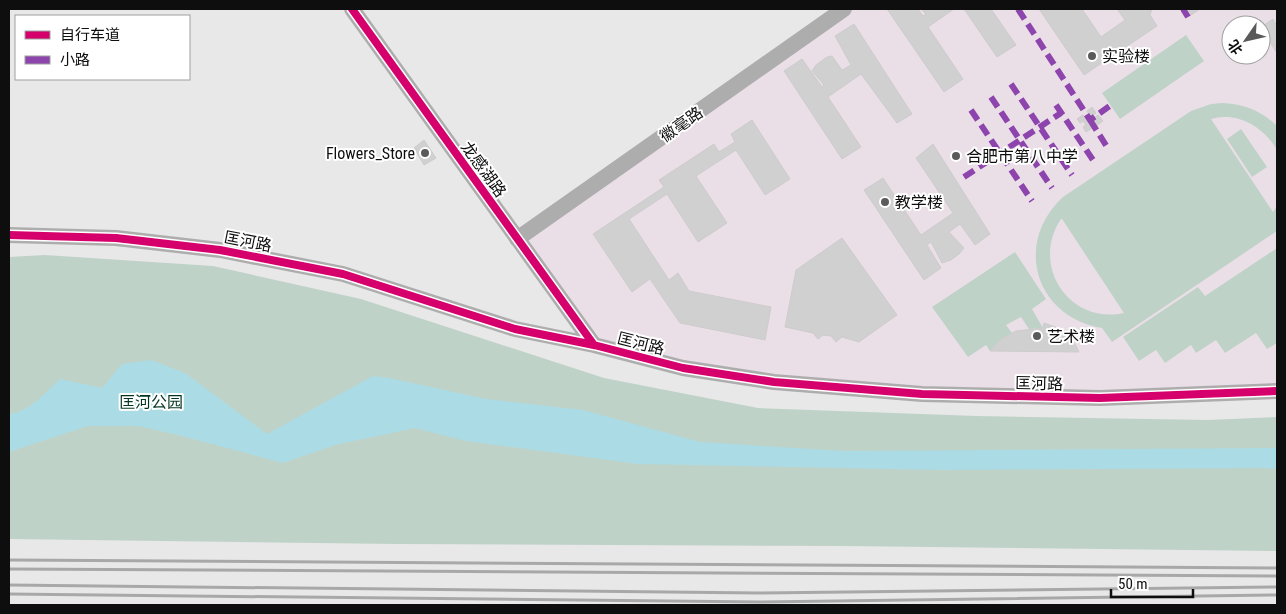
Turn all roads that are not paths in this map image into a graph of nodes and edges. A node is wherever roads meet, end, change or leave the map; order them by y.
1 (352, 9) edge
2 (844, 9) edge
3 (9, 235) edge
4 (517, 239) junction
5 (594, 345) junction
6 (1277, 391) edge

1 - 4 street, 龙感湖路
2 - 4 street, 徽毫路
3 - 5 street, 匡河路
4 - 5 street, 龙感湖路
5 - 6 street, 匡河路

